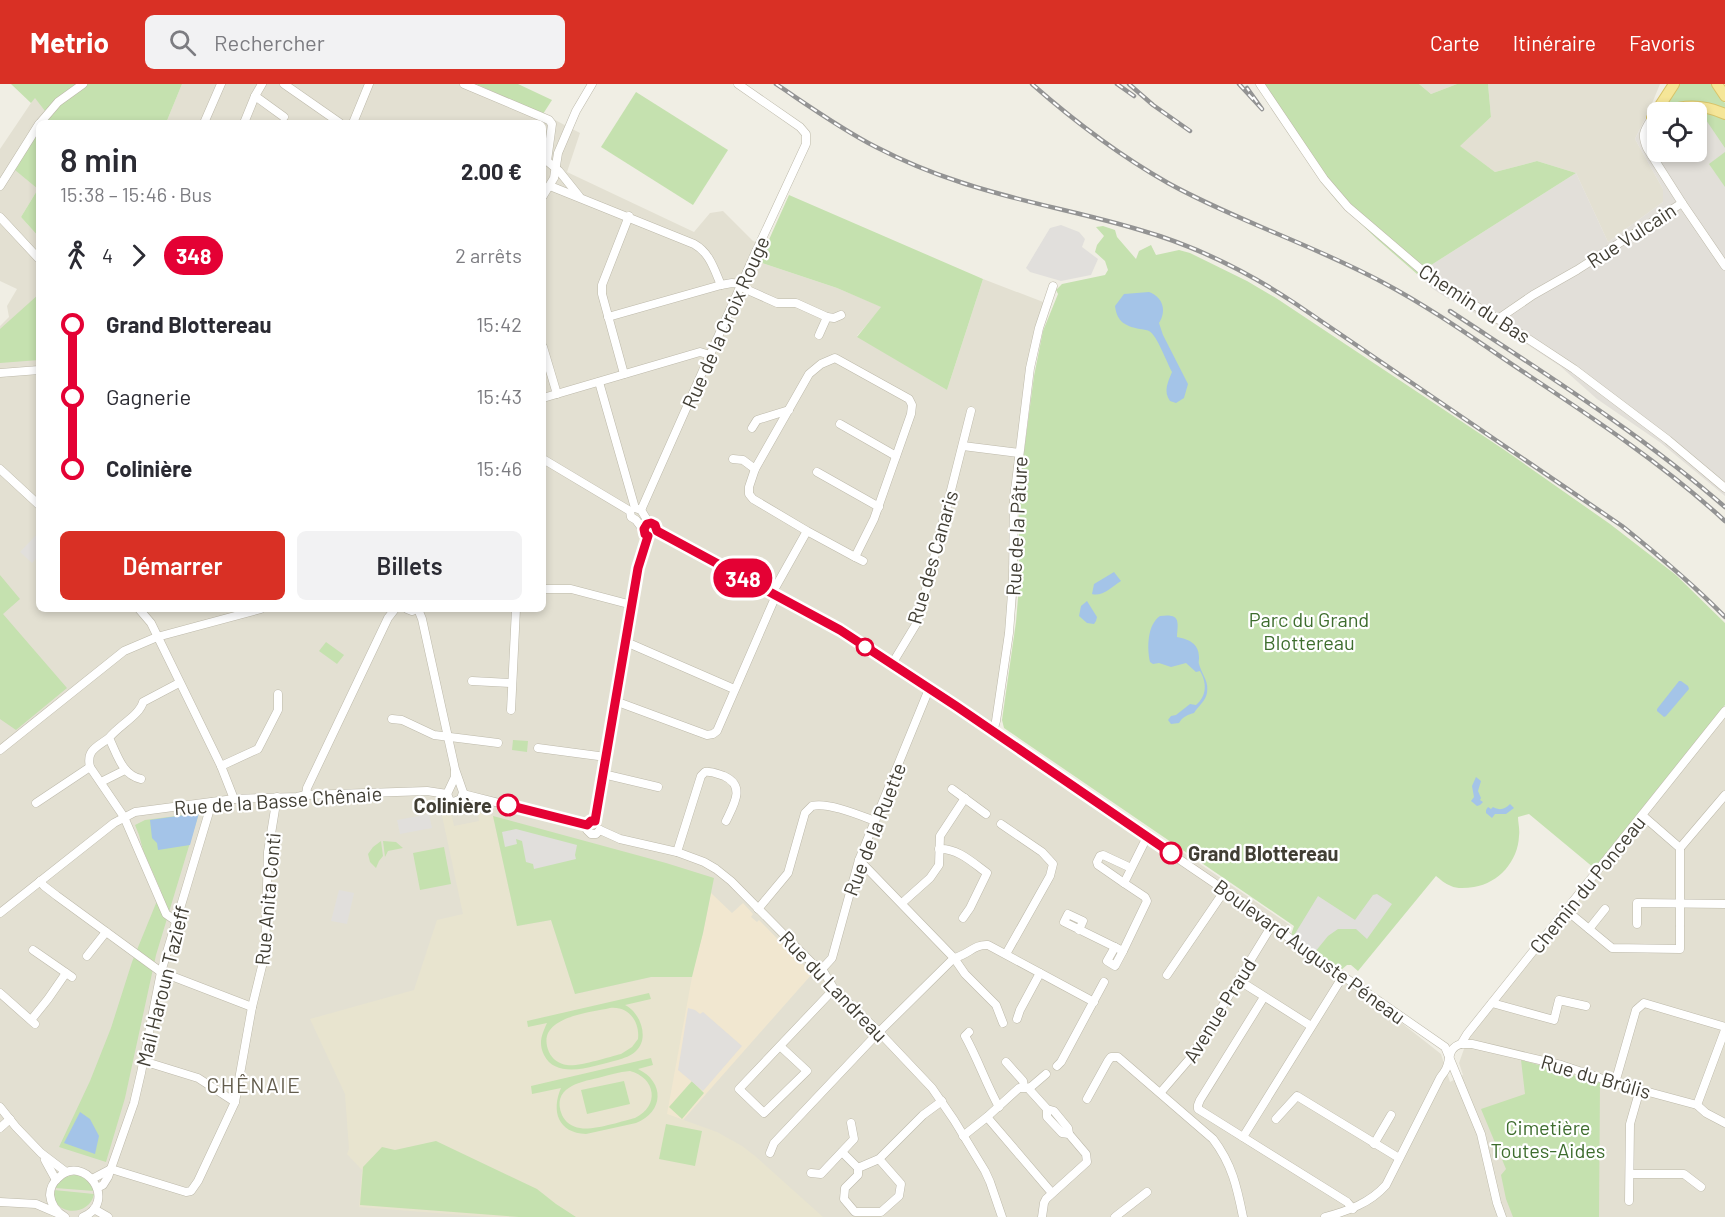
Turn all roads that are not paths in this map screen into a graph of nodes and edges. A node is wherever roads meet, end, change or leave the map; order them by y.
1 (83, 84) edge
2 (221, 84) edge
3 (262, 84) edge
4 (284, 84) edge
5 (369, 84) edge
6 (464, 84) edge
7 (592, 84) edge
8 (738, 84) edge
9 (1260, 84) edge
10 (1674, 84) edge
11 (1717, 84) edge
12 (255, 96) junction
13 (1725, 96) edge
14 (1664, 102) edge
15 (1707, 107) edge
16 (1725, 114) edge
17 (284, 117) dead end
18 (42, 120) edge
19 (205, 120) edge
20 (245, 120) edge
21 (336, 120) edge
22 (353, 120) edge
23 (1647, 126) edge
24 (36, 129) edge
25 (1647, 148) edge
26 (1656, 162) edge
27 (555, 169) junction
28 (0, 186) edge
29 (550, 186) junction
30 (546, 192) edge
31 (580, 197) junction
32 (1682, 202) junction
33 (629, 216) junction
34 (0, 217) edge
35 (36, 256) edge
36 (1725, 266) edge
37 (721, 285) junction
38 (741, 286) junction
39 (1053, 286) dead end
40 (841, 315) dead end
41 (608, 317) junction
42 (827, 317) junction
43 (1498, 319) junction
44 (819, 335) dead end
45 (710, 355) junction
46 (546, 358) edge
47 (36, 370) edge
48 (0, 373) edge
49 (624, 374) junction
50 (599, 382) junction
51 (556, 394) junction
52 (546, 397) edge
53 (789, 410) junction
54 (971, 411) dead end
55 (840, 424) dead end
56 (752, 428) dead end
57 (963, 446) junction
58 (1020, 453) junction
59 (896, 456) junction
60 (733, 459) dead end
61 (546, 461) edge
62 (0, 469) edge
63 (755, 469) junction
64 (817, 472) dead end
65 (1725, 488) edge
66 (36, 502) edge
67 (879, 507) junction
68 (637, 513) junction
69 (649, 523) junction
70 (657, 531) junction
71 (807, 531) junction
72 (646, 533) junction
73 (855, 557) junction
74 (863, 561) dead end
75 (546, 589) edge
76 (773, 594) junction
77 (632, 605) junction
78 (142, 612) edge
79 (250, 612) edge
80 (393, 612) edge
81 (418, 612) edge
82 (516, 612) edge
83 (157, 637) junction
84 (626, 642) junction
85 (892, 664) junction
86 (472, 681) dead end
87 (512, 682) junction
88 (179, 683) junction
89 (929, 688) junction
90 (734, 689) junction
91 (278, 694) dead end
92 (615, 701) junction
93 (511, 710) dead end
94 (1725, 711) edge
95 (392, 719) dead end
96 (993, 731) junction
97 (448, 737) junction
98 (109, 738) junction
99 (498, 743) dead end
100 (538, 748) dead end
101 (0, 750) edge
102 (606, 757) junction
103 (220, 766) junction
104 (90, 767) junction
105 (455, 769) junction
106 (124, 770) junction
107 (603, 774) junction
108 (141, 779) dead end
109 (101, 782) junction
110 (658, 787) dead end
111 (952, 789) dead end
112 (449, 791) junction
113 (462, 792) junction
114 (306, 795) junction
115 (1725, 795) edge
116 (277, 797) junction
117 (965, 798) junction
118 (234, 799) junction
119 (212, 802) junction
120 (36, 803) dead end
121 (986, 814) dead end
122 (1642, 815) junction
123 (124, 817) junction
124 (726, 821) dead end
125 (875, 821) junction
126 (591, 823) junction
127 (1001, 824) dead end
128 (600, 830) junction
129 (1148, 837) junction
130 (1680, 848) junction
131 (939, 849) junction
132 (677, 852) junction
133 (859, 860) junction
134 (1131, 868) junction
135 (40, 881) junction
136 (1124, 883) junction
137 (1225, 890) junction
138 (902, 903) junction
139 (1680, 904) junction
140 (1725, 904) edge
141 (758, 909) junction
142 (1605, 909) dead end
143 (1566, 910) junction
144 (0, 913) edge
145 (963, 918) dead end
146 (176, 921) junction
147 (1637, 924) dead end
148 (1272, 925) junction
149 (1589, 929) junction
150 (1079, 930) dead end
151 (106, 932) junction
152 (33, 950) dead end
153 (1006, 954) junction
154 (87, 956) dead end
155 (954, 958) junction
156 (822, 969) junction
157 (161, 972) junction
158 (1040, 973) junction
159 (1167, 975) dead end
160 (1343, 976) junction
161 (1104, 982) dead end
162 (1243, 983) dead end
163 (834, 989) junction
164 (0, 993) edge
165 (1264, 997) junction
166 (1094, 1002) junction
167 (1492, 1003) junction
168 (1586, 1006) dead end
169 (252, 1007) junction
170 (1017, 1019) dead end
171 (1003, 1023) dead end
172 (1311, 1026) junction
173 (1725, 1029) edge
174 (879, 1032) junction
175 (969, 1032) dead end
176 (1461, 1044) junction
177 (780, 1046) junction
178 (1449, 1055) junction
179 (143, 1061) junction
180 (1006, 1062) dead end
181 (1057, 1066) dead end
182 (1046, 1074) dead end
183 (1615, 1083) junction
184 (1026, 1088) junction
185 (1640, 1089) junction
186 (1161, 1092) junction
187 (1087, 1099) dead end
188 (942, 1101) junction
189 (235, 1102) junction
190 (1697, 1105) junction
191 (0, 1107) edge
192 (999, 1107) junction
193 (1391, 1115) dead end
194 (987, 1117) junction
195 (10, 1119) junction
196 (1276, 1119) dead end
197 (851, 1123) dead end
198 (1725, 1123) edge
199 (0, 1128) edge
200 (963, 1136) junction
201 (1243, 1137) junction
202 (1374, 1144) junction
203 (842, 1152) junction
204 (41, 1153) junction
205 (770, 1153) dead end
206 (1400, 1158) junction
207 (879, 1159) junction
208 (858, 1168) junction
209 (111, 1169) junction
210 (66, 1172) junction
211 (812, 1173) dead end
212 (1630, 1174) junction
213 (92, 1179) junction
214 (56, 1180) junction
215 (1701, 1187) dead end
216 (97, 1188) junction
217 (1147, 1192) dead end
218 (1052, 1193) junction
219 (51, 1197) junction
220 (1629, 1201) dead end
221 (0, 1202) edge
222 (36, 1204) junction
223 (1353, 1209) junction
224 (88, 1214) edge
225 (62, 1215) edge
226 (108, 1217) edge
227 (1002, 1217) edge
228 (1042, 1217) edge
229 (1115, 1217) edge
230 (1243, 1217) edge
231 (1325, 1217) edge
232 (1503, 1217) edge

1 - 18 street
2 - 19 street
3 - 12 street
4 - 21 street
5 - 22 street
6 - 27 street
7 - 27 street
8 - 38 street, Rue de la Croix Rouge
9 - 43 street, Chemin du Bas
10 - 14 main road
11 - 13 main road
12 - 17 street
12 - 20 street
15 - 16 main road
23 - 25 street, Rue Vulcain
24 - 28 street
26 - 32 street, Rue Vulcain
27 - 29 street
27 - 31 street
29 - 30 street
29 - 31 street
31 - 33 street
32 - 36 street
32 - 43 street, Rue Vulcain
33 - 37 street
33 - 41 street
34 - 35 street
37 - 38 street
37 - 41 street
38 - 42 street
38 - 45 street, Rue de la Croix Rouge
39 - 58 street, Rue de la Pâture
40 - 42 street
41 - 49 street
42 - 44 street
43 - 65 street, Chemin du Bas
45 - 49 street
45 - 68 street, Rue de la Croix Rouge
46 - 51 street
47 - 48 street
49 - 50 street
50 - 51 street
50 - 68 street
51 - 52 street
53 - 56 street
53 - 59 street
53 - 63 street
54 - 57 street, Rue des Canaris
55 - 59 street
57 - 58 street
57 - 85 street, Rue des Canaris
58 - 96 street, Rue de la Pâture
59 - 67 street
60 - 63 street
61 - 68 street, Boulevard Auguste Péneau
62 - 66 street
63 - 71 street
64 - 67 street
67 - 73 street
68 - 69 street, Boulevard Auguste Péneau
68 - 72 street, Boulevard Auguste Péneau
69 - 70 street, Boulevard Auguste Péneau
69 - 72 street
70 - 72 street
70 - 76 street, Boulevard Auguste Péneau
71 - 73 street
71 - 76 street
72 - 77 street
73 - 74 street
75 - 77 street
76 - 85 street, Boulevard Auguste Péneau
76 - 90 street
77 - 84 street
78 - 83 street
79 - 83 street
80 - 114 street
81 - 97 street
82 - 87 street
83 - 88 street
83 - 101 street
84 - 90 street
84 - 92 street
85 - 89 street, Boulevard Auguste Péneau
86 - 87 street
87 - 93 street
88 - 98 street
88 - 103 street
89 - 96 street, Boulevard Auguste Péneau
89 - 125 street, Rue de la Ruette
90 - 92 street
91 - 103 street
92 - 102 street
94 - 122 street, Chemin du Ponceau
95 - 97 street
96 - 129 street, Boulevard Auguste Péneau
97 - 99 street
97 - 105 street
98 - 104 street
98 - 106 street
100 - 102 street
102 - 107 street
103 - 118 street
104 - 109 street
104 - 120 street
105 - 112 street
105 - 113 street
106 - 108 street
106 - 109 street
107 - 110 street
107 - 126 street
109 - 123 street
111 - 117 street
112 - 113 street
112 - 113 street
112 - 114 street, Rue de la Basse Chênaie
113 - 126 street
114 - 116 street, Rue de la Basse Chênaie
115 - 130 street
116 - 118 street, Rue de la Basse Chênaie
116 - 169 street, Rue Anita Conti
117 - 121 street
117 - 131 street
118 - 119 street, Rue de la Basse Chênaie
119 - 123 street, Rue de la Basse Chênaie
119 - 146 street, Mail Haroun Tazieff
122 - 130 street
122 - 143 street, Chemin du Ponceau
123 - 135 street, Rue de la Basse Chênaie
123 - 146 street
124 - 132 street
125 - 133 street, Rue de la Ruette
125 - 141 street
126 - 128 street
126 - 128 street
127 - 153 street
128 - 132 street, Rue du Landreau
129 - 134 street
129 - 137 street, Boulevard Auguste Péneau
130 - 139 street
131 - 138 street
131 - 145 street
132 - 141 street, Rue du Landreau
133 - 138 street
133 - 156 street, Rue de la Ruette
134 - 136 street
134 - 136 street
135 - 144 street, Rue de la Basse Chênaie
135 - 151 street
136 - 150 street
137 - 148 street, Boulevard Auguste Péneau
137 - 159 street
138 - 155 street
139 - 140 street
139 - 147 street
139 - 149 street
141 - 156 street, Rue du Landreau
142 - 149 street
143 - 149 street
143 - 167 street, Chemin du Ponceau
146 - 157 street, Mail Haroun Tazieff
148 - 160 street, Boulevard Auguste Péneau
148 - 186 street, Avenue Praud
151 - 154 street
151 - 157 street
152 - 164 street
153 - 155 street
153 - 158 street
155 - 171 street
155 - 174 street
156 - 163 street, Rue du Landreau
157 - 169 street
157 - 179 street, Mail Haroun Tazieff
158 - 166 street
158 - 170 street
160 - 172 street
160 - 178 street, Boulevard Auguste Péneau
161 - 166 street
162 - 165 street
163 - 174 street, Rue du Landreau
163 - 177 street
165 - 172 street
165 - 201 street
166 - 181 street
167 - 168 street
167 - 176 street, Chemin du Ponceau
169 - 189 street, Rue Anita Conti
172 - 201 street
173 - 183 street
173 - 190 street
174 - 188 street, Rue du Landreau
174 - 205 street
175 - 192 street
176 - 178 street, Chemin du Ponceau
176 - 183 street, Rue du Brûlis
177 - 177 street
178 - 206 street
178 - 232 street, Boulevard Auguste Péneau
179 - 189 street
179 - 209 street, Mail Haroun Tazieff
180 - 184 street
182 - 184 street
183 - 185 street, Rue du Brûlis
184 - 192 street
184 - 218 street
185 - 190 street, Rue du Brûlis
185 - 212 street
186 - 187 street
186 - 230 street
188 - 200 street, Rue du Landreau
188 - 207 street
189 - 209 street, Rue Anita Conti
190 - 198 street, Rue du Brûlis
191 - 195 street
192 - 194 street
193 - 202 street
194 - 200 street
194 - 218 street
195 - 199 street
195 - 204 street
196 - 202 street
197 - 203 street
200 - 227 street, Rue du Landreau
201 - 223 street
202 - 206 street
203 - 208 street
203 - 211 street
204 - 210 street
204 - 214 street
206 - 223 street
207 - 208 street
207 - 208 street
209 - 213 street
209 - 216 street, Mail Haroun Tazieff
210 - 213 street
210 - 214 street
212 - 215 street
212 - 220 street
213 - 216 street
214 - 219 street
216 - 224 street
217 - 229 street
218 - 228 street
219 - 222 street
219 - 225 street
221 - 222 street
222 - 225 street
223 - 231 street
224 - 226 street

